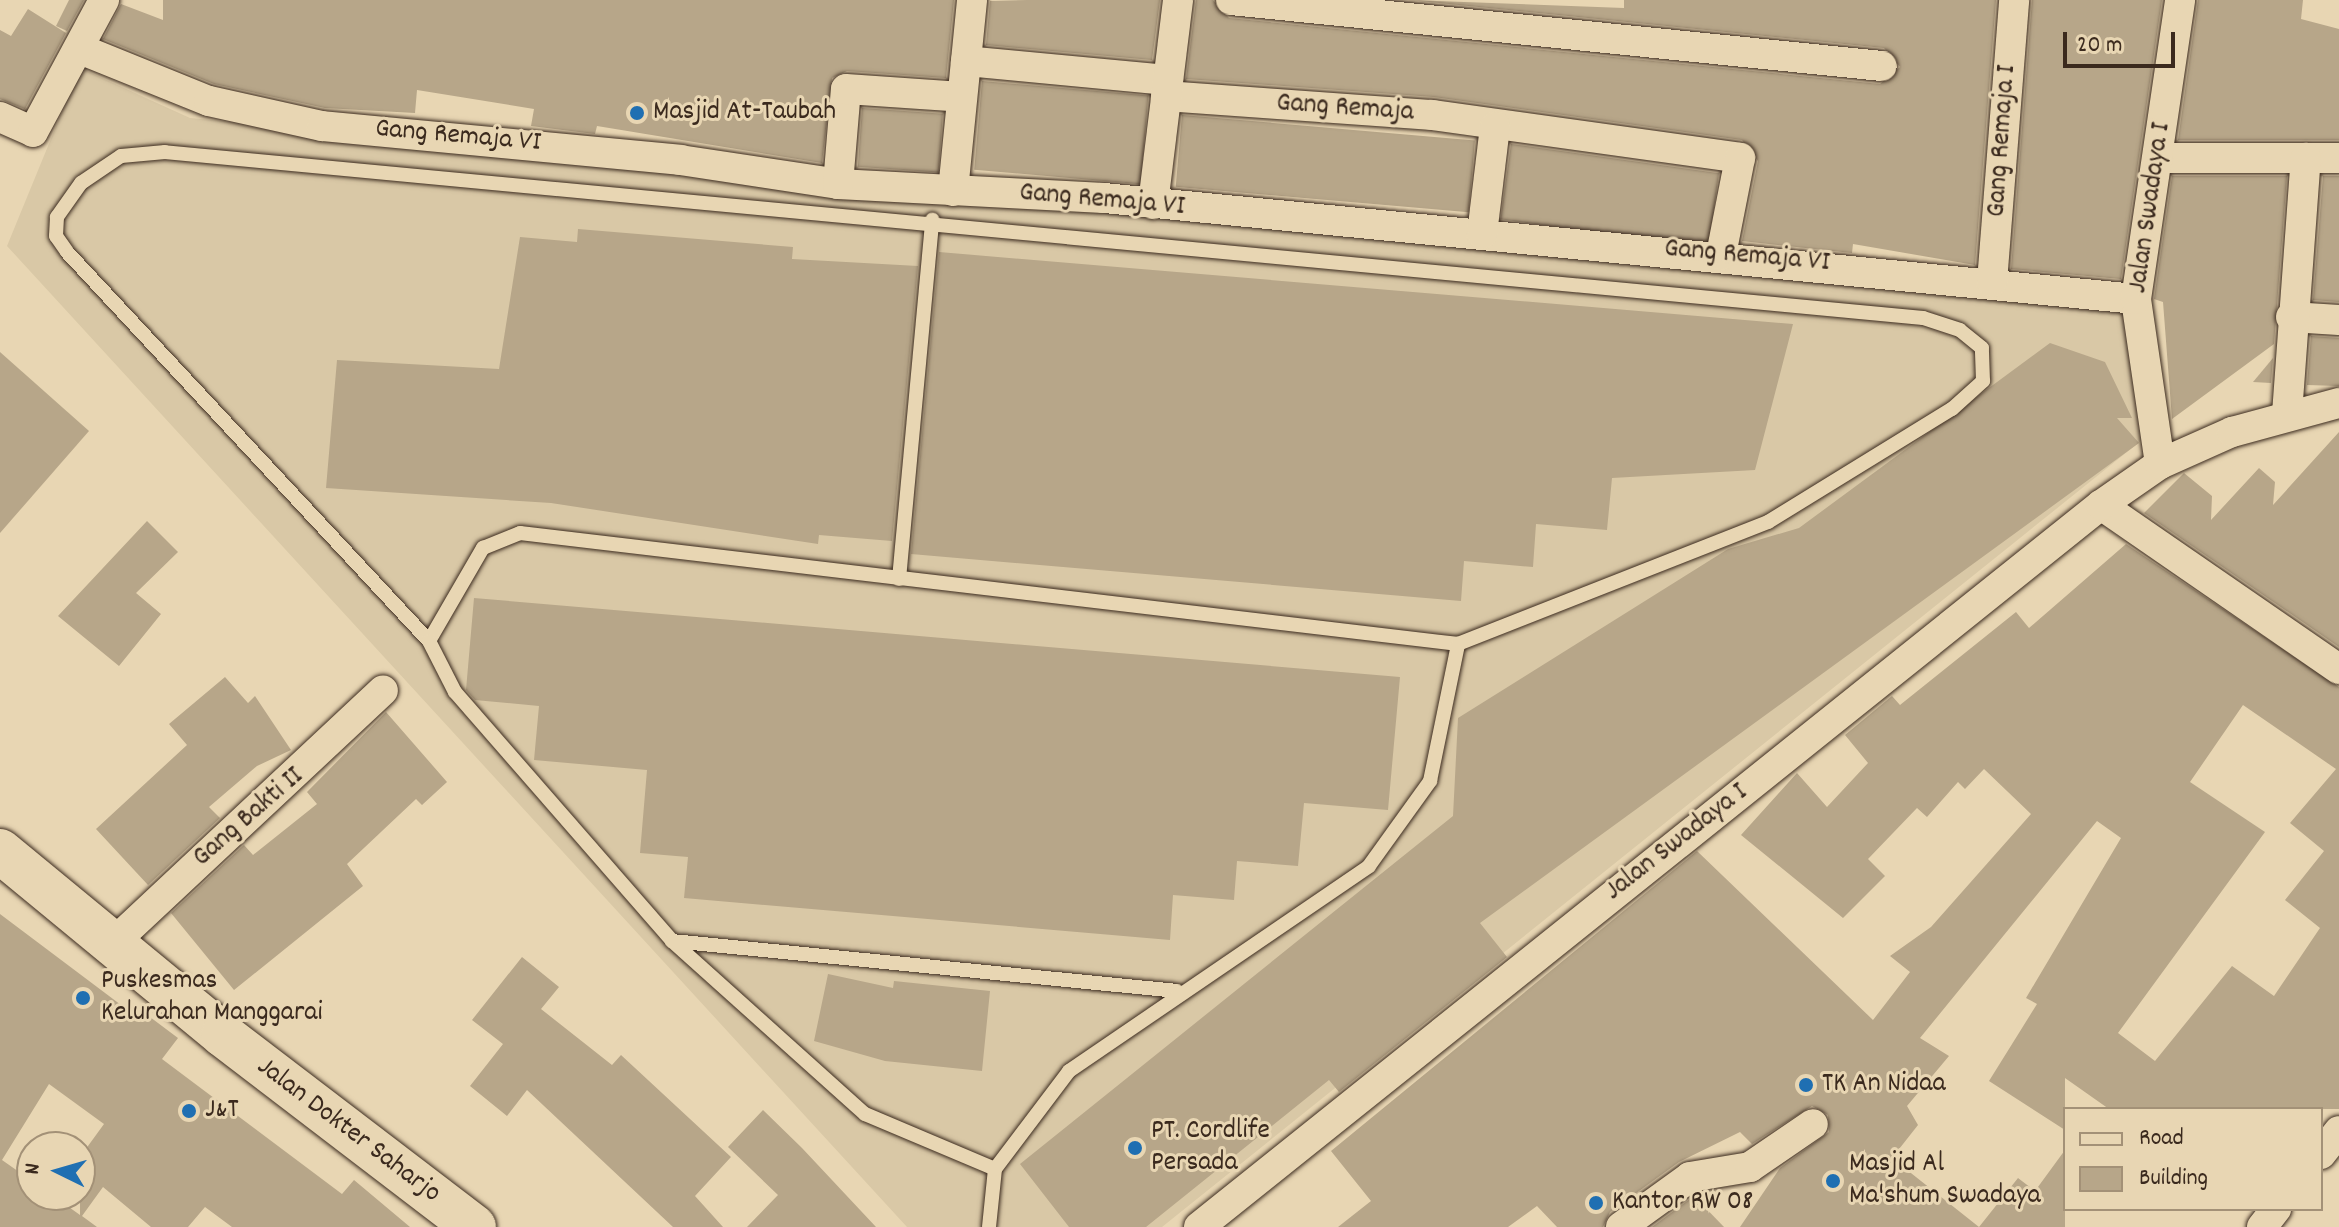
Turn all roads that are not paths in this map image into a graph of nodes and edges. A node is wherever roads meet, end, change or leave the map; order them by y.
1 (104, 0) edge
2 (972, 0) edge
3 (1178, 0) edge
4 (1231, 0) edge
5 (2014, 0) edge
6 (2180, 0) edge
7 (80, 49) junction
8 (966, 61) junction
9 (1882, 66) dead end
10 (1167, 88) junction
11 (962, 97) junction
12 (0, 117) edge
13 (1495, 127) junction
14 (2158, 158) junction
15 (2306, 158) junction
16 (2339, 158) edge
17 (838, 184) junction
18 (953, 191) junction
19 (1153, 204) junction
20 (932, 220) junction
21 (1482, 234) junction
22 (1721, 255) junction
23 (1992, 282) junction
24 (2136, 299) junction
25 (2291, 317) junction
26 (2339, 320) edge
27 (2339, 403) edge
28 (2287, 414) junction
29 (2160, 464) junction
30 (2101, 505) junction
31 (899, 579) junction
32 (429, 641) junction
33 (1458, 644) junction
34 (2339, 669) edge
35 (383, 690) dead end
36 (0, 851) edge
37 (672, 941) junction
38 (112, 944) junction
39 (1177, 991) junction
40 (1813, 1124) dead end
41 (2339, 1131) edge
42 (2323, 1151) edge
43 (995, 1169) junction
44 (2274, 1211) edge
45 (474, 1227) edge
46 (989, 1227) edge
47 (1199, 1227) edge
48 (1621, 1227) edge
49 (2262, 1227) edge

1 - 7 street
2 - 8 street
3 - 10 street
4 - 9 street
5 - 23 street, Gang Remaja I
6 - 14 street, Jalan Swadaya I
7 - 12 street
7 - 17 street, Gang Remaja VI
8 - 10 street, Gang Remaja
8 - 11 street
10 - 13 street, Gang Remaja
10 - 19 street
11 - 17 street
11 - 18 street
13 - 21 street
13 - 22 street, Gang Remaja
14 - 15 street
14 - 24 street, Jalan Swadaya I
15 - 16 street
15 - 25 street
17 - 18 street, Gang Remaja VI
18 - 19 street, Gang Remaja VI
19 - 21 street, Gang Remaja VI
20 - 31 lane
20 - 32 lane
20 - 33 lane
21 - 22 street, Gang Remaja VI
22 - 23 street, Gang Remaja VI
23 - 24 street, Gang Remaja VI
24 - 29 street, Jalan Swadaya I
25 - 26 street
25 - 28 street
27 - 28 street, Jalan Swadaya I
28 - 29 street, Jalan Swadaya I
29 - 30 street, Jalan Swadaya I
30 - 34 street
30 - 47 street, Jalan Swadaya I
31 - 32 lane
31 - 33 lane
32 - 37 lane
33 - 39 lane
35 - 38 street, Gang Bakti II
36 - 38 main road, Jalan Dokter Saharjo
37 - 39 lane
37 - 43 lane
38 - 45 main road, Jalan Dokter Saharjo
39 - 43 lane
40 - 48 street
41 - 42 street
43 - 46 lane
44 - 49 street

